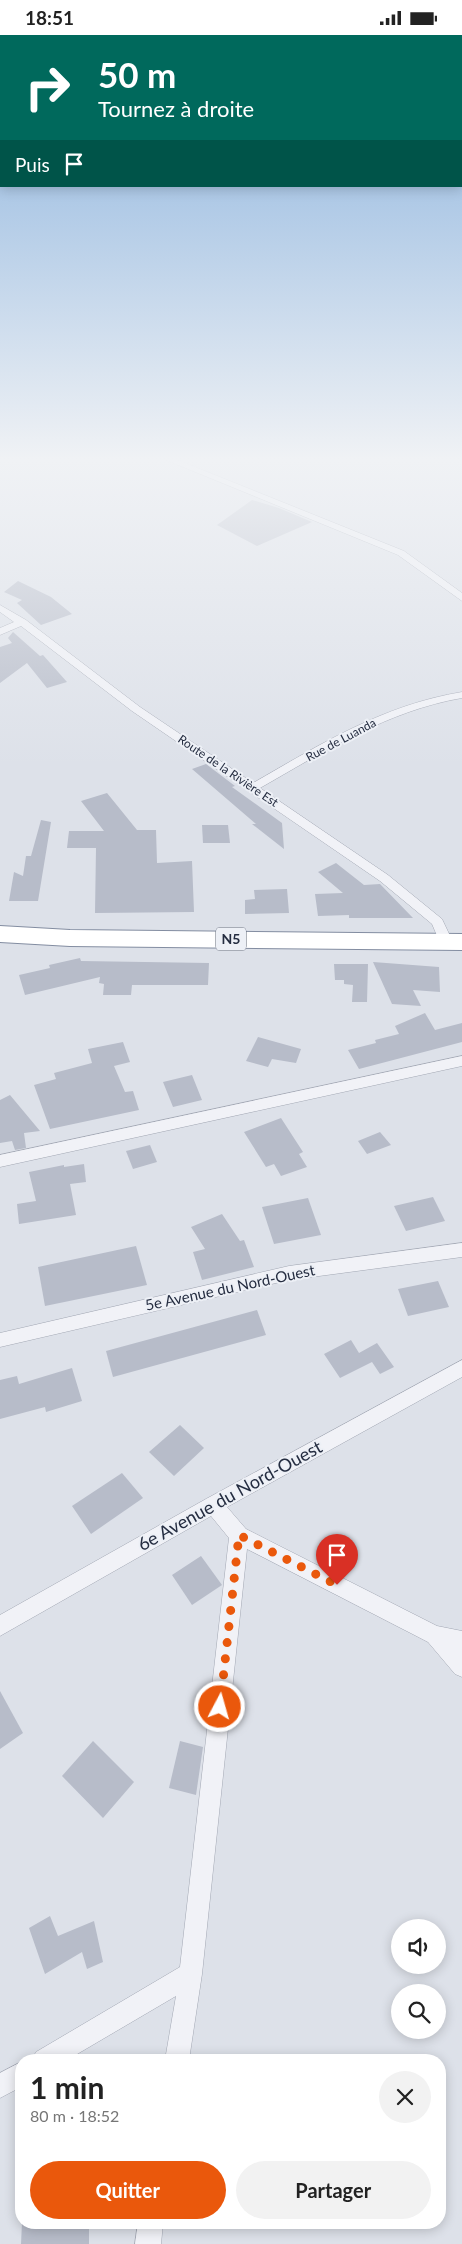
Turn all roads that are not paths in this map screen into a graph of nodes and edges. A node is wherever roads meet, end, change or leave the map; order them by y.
1 (411, 560) edge
2 (462, 598) edge
3 (0, 608) edge
4 (22, 622) junction
5 (0, 632) edge
6 (462, 695) edge
7 (254, 787) junction
8 (0, 934) edge
9 (454, 942) edge
10 (462, 1061) edge
11 (0, 1161) edge
12 (462, 1250) edge
13 (0, 1340) edge
14 (462, 1368) edge
15 (213, 1505) junction
16 (239, 1535) junction
17 (0, 1625) edge
18 (435, 1635) junction
19 (462, 1641) edge
20 (462, 1667) edge
21 (191, 1974) junction
22 (54, 2054) edge
23 (178, 2054) edge
24 (15, 2077) edge
25 (0, 2086) edge
26 (150, 2229) edge
27 (148, 2244) edge

1 - 2 street
3 - 4 street, Route de la Rivière Est
4 - 5 street
4 - 7 street, Route de la Rivière Est
6 - 7 street, Rue de Luanda
7 - 9 street, Route de la Rivière Est
8 - 9 highway, N5
10 - 11 street
12 - 13 street, 5e Avenue du Nord-Ouest
14 - 15 street, 6e Avenue du Nord-Ouest
15 - 16 street
15 - 17 street, 6e Avenue du Nord-Ouest
16 - 18 street
16 - 21 street
18 - 19 street
18 - 20 street
21 - 22 street
21 - 23 street
24 - 25 street
26 - 27 street

